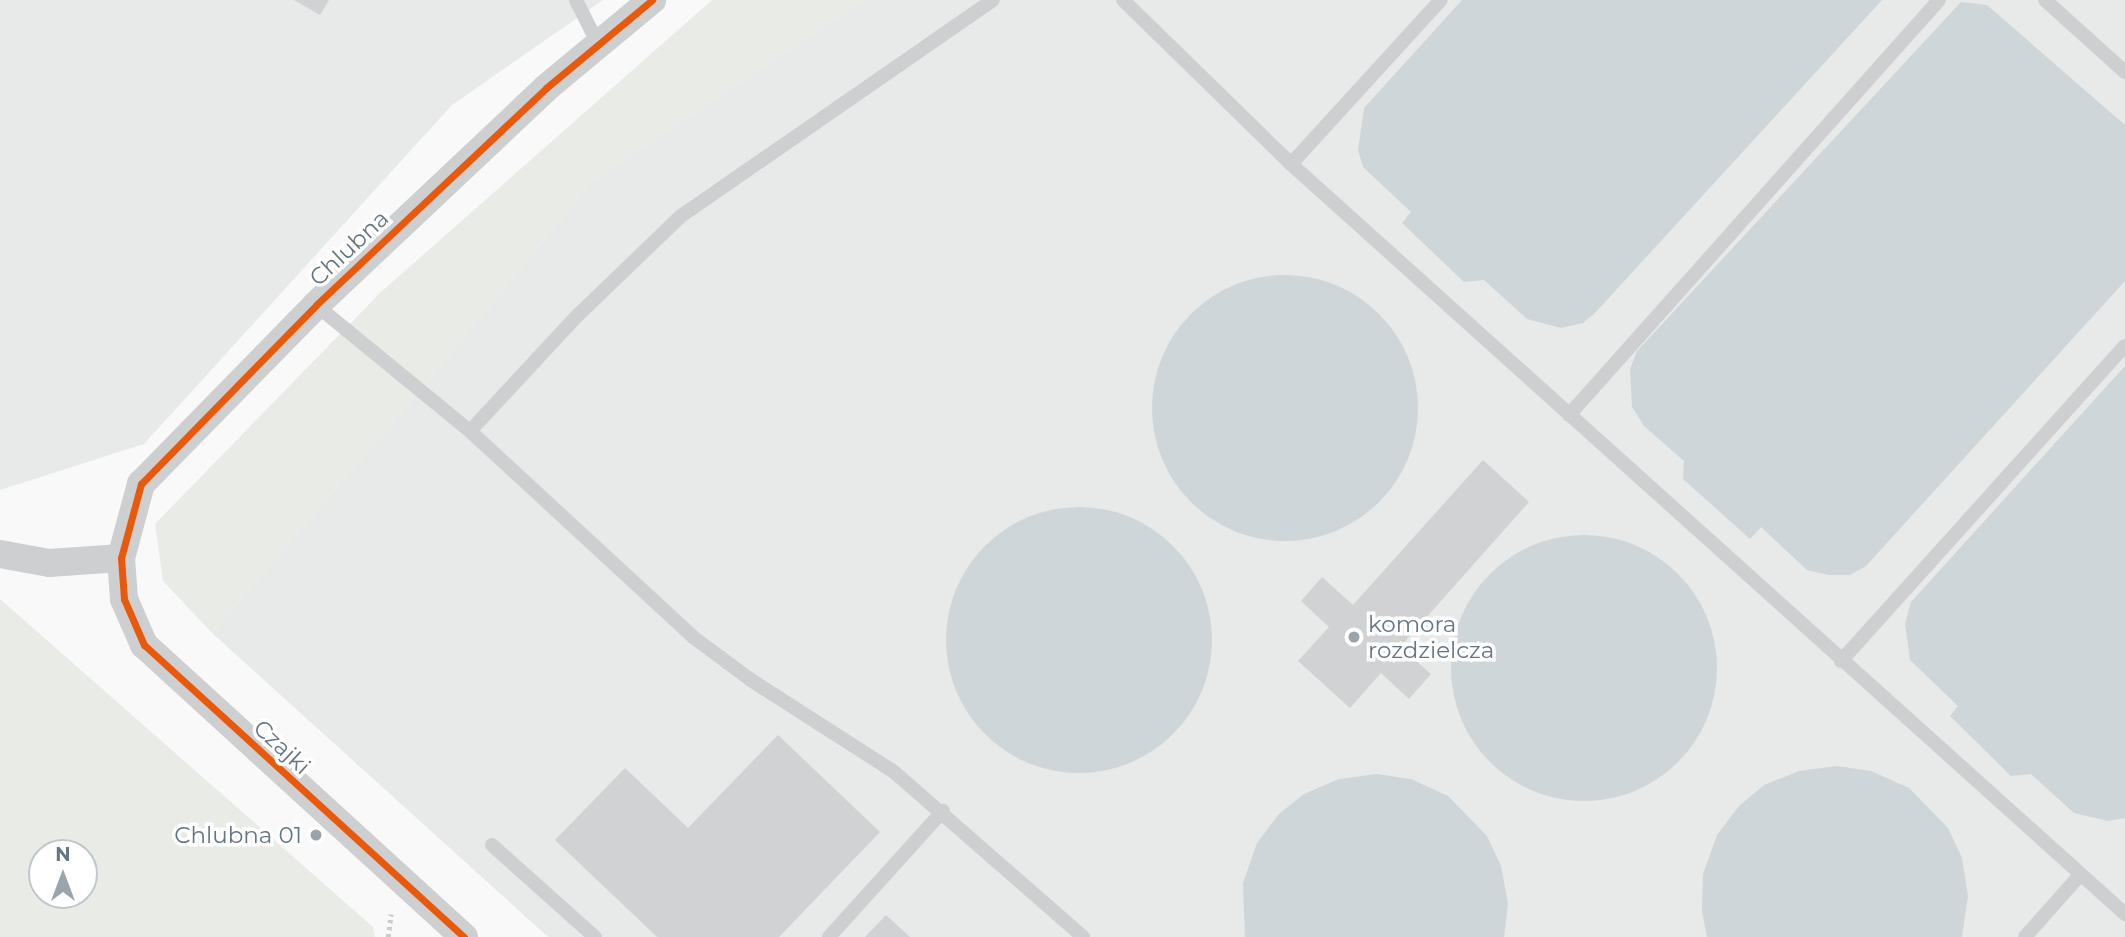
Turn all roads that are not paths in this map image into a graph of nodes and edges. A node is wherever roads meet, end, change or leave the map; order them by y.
1 (576, 0) edge
2 (652, 0) edge
3 (993, 0) edge
4 (1123, 0) edge
5 (1441, 0) edge
6 (1939, 0) edge
7 (2045, 0) edge
8 (598, 44) junction
9 (2125, 72) edge
10 (1291, 163) junction
11 (316, 305) junction
12 (2125, 346) edge
13 (1569, 415) junction
14 (470, 431) junction
15 (0, 554) edge
16 (121, 558) junction
17 (1841, 660) junction
18 (943, 811) junction
19 (492, 845) dead end
20 (2080, 875) junction
21 (2122, 906) edge
22 (453, 933) edge
23 (595, 937) edge
24 (829, 937) edge
25 (1082, 937) edge
26 (2025, 937) edge

1 - 8 lane
2 - 8 street, Chlubna
3 - 14 lane
4 - 10 lane
5 - 10 lane
6 - 13 lane
7 - 9 lane
8 - 11 street, Chlubna
10 - 13 lane
11 - 14 lane
11 - 16 street, Chlubna
12 - 17 lane
13 - 17 lane
14 - 18 lane
15 - 16 street
16 - 22 street, Czajki
17 - 20 lane
18 - 24 lane
18 - 25 lane
19 - 23 lane
20 - 21 lane
20 - 26 lane

